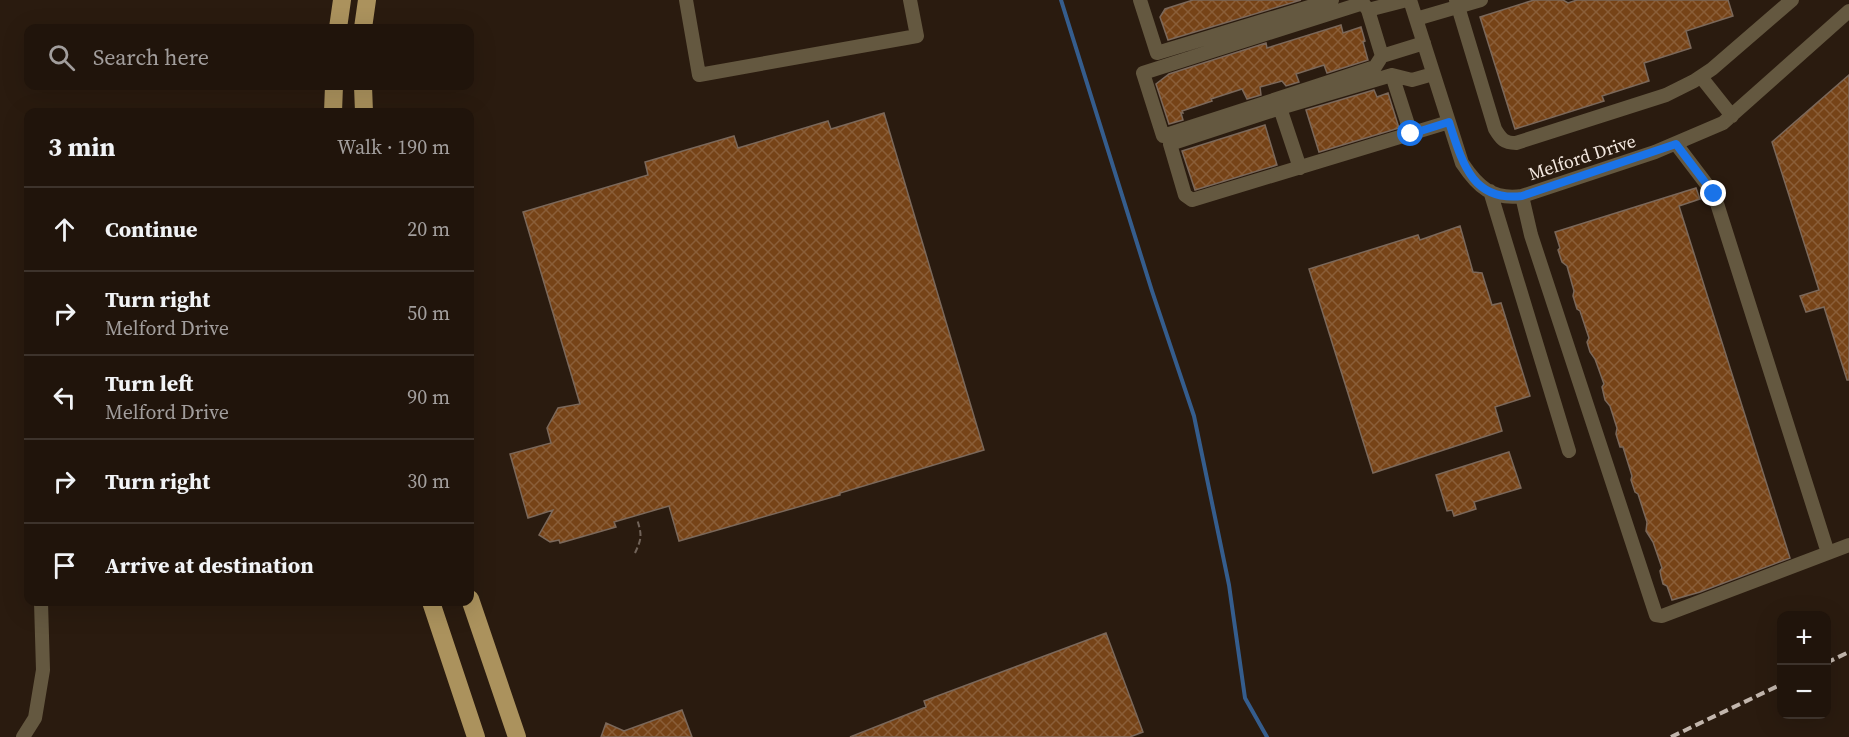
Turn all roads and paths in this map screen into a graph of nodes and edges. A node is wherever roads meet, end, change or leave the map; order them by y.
1 (342, 0) edge
2 (367, 0) edge
3 (686, 0) edge
4 (910, 0) edge
5 (1140, 0) edge
6 (1332, 0) edge
7 (1409, 0) edge
8 (1481, 0) edge
9 (1792, 0) edge
10 (1457, 3) edge
11 (1368, 10) junction
12 (1849, 11) edge
13 (1416, 19) junction
14 (339, 24) edge
15 (364, 24) edge
16 (1424, 43) junction
17 (1382, 56) junction
18 (1433, 74) junction
19 (1392, 75) junction
20 (1701, 77) junction
21 (334, 90) edge
22 (363, 90) edge
23 (333, 108) edge
24 (364, 108) edge
25 (1280, 108) junction
26 (1732, 116) junction
27 (1449, 122) junction
28 (1411, 134) junction
29 (1676, 144) junction
30 (1300, 168) junction
31 (1490, 191) junction
32 (1522, 196) junction
33 (1569, 451) dead end
34 (637, 519) dead end
35 (1849, 544) edge
36 (635, 553) dead end
37 (1828, 553) junction
38 (41, 606) edge
39 (432, 606) edge
40 (472, 606) edge
41 (23, 737) edge
42 (476, 737) edge
43 (517, 737) edge

1 - 14 main road
2 - 15 main road
3 - 4 street
5 - 6 street
7 - 11 street
7 - 13 street
8 - 10 street
9 - 20 street
10 - 13 street
10 - 20 street
11 - 17 street
11 - 17 street
12 - 26 street, Melford Drive
13 - 16 street
16 - 17 street
16 - 18 street
18 - 19 street
18 - 27 street
19 - 25 street
19 - 28 street
20 - 26 street
21 - 23 main road
22 - 24 main road
25 - 30 street
25 - 30 street
26 - 29 street, Melford Drive
27 - 28 street
27 - 31 street
28 - 30 street
29 - 32 street, Melford Drive
29 - 37 street
31 - 32 street, Melford Drive
31 - 33 street
32 - 37 street
34 - 36 path
35 - 37 street
38 - 41 street
39 - 42 main road
40 - 43 main road

